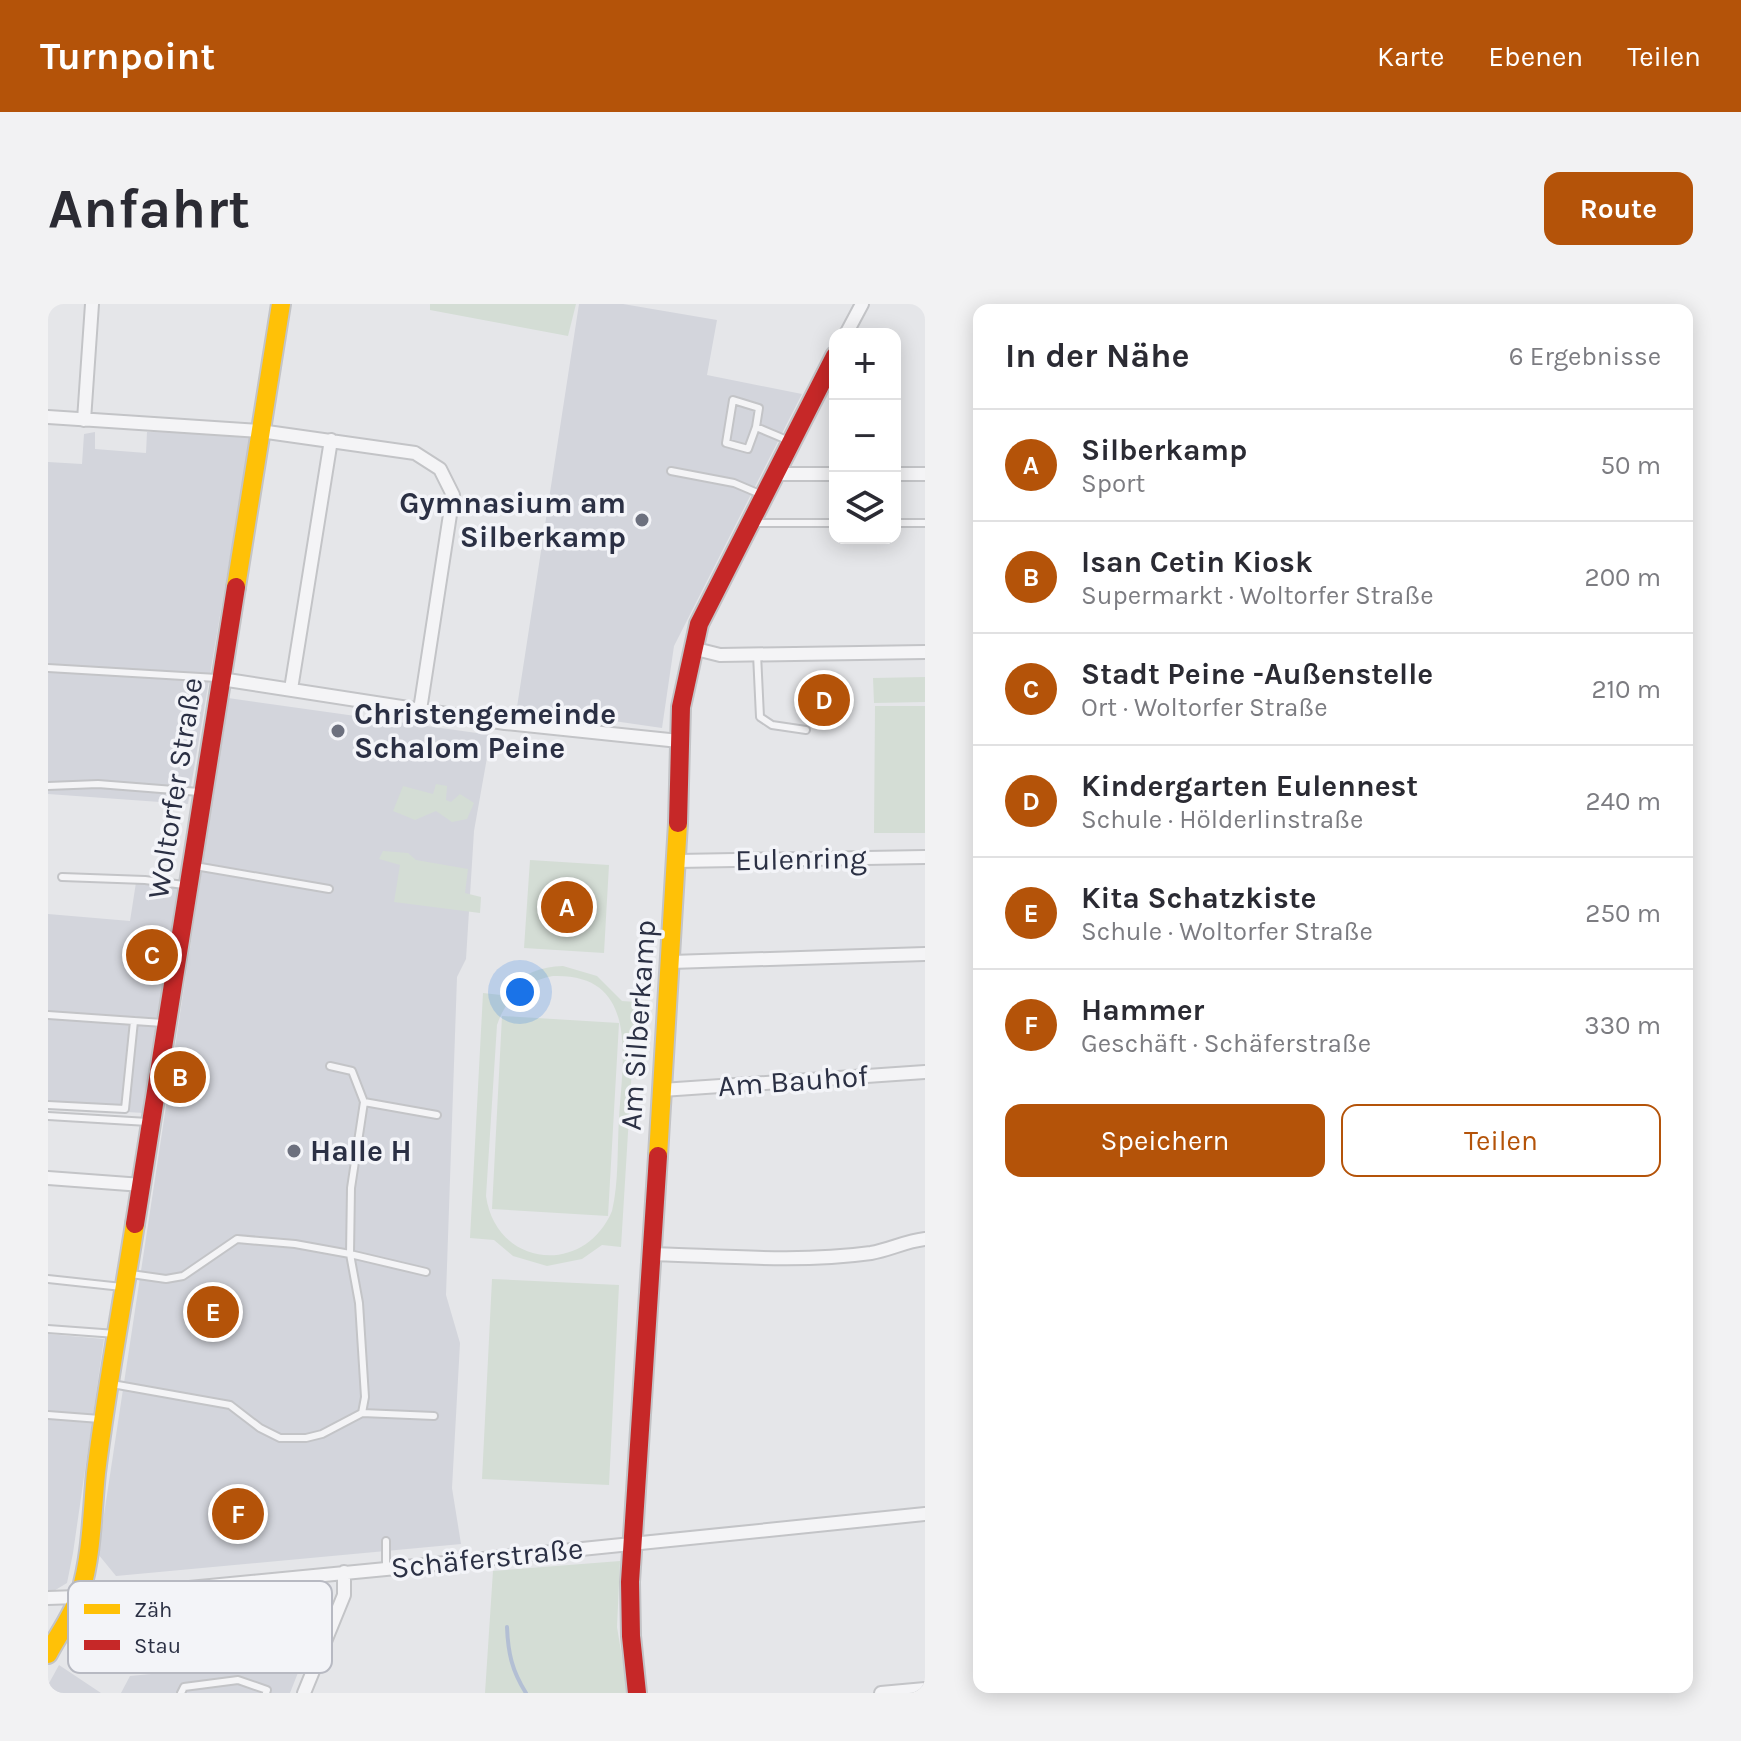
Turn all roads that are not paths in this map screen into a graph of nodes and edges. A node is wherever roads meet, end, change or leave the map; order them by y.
1 (92, 304) edge
2 (281, 304) edge
3 (862, 304) edge
4 (849, 328) edge
5 (829, 368) edge
6 (48, 417) edge
7 (84, 420) junction
8 (756, 427) junction
9 (260, 431) junction
10 (331, 440) junction
11 (791, 441) junction
12 (671, 471) dead end
13 (774, 474) junction
14 (829, 474) edge
15 (901, 474) edge
16 (925, 474) edge
17 (763, 496) junction
18 (749, 523) junction
19 (829, 523) edge
20 (901, 523) edge
21 (925, 523) edge
22 (692, 648) junction
23 (925, 652) edge
24 (757, 654) junction
25 (48, 668) edge
26 (221, 679) junction
27 (291, 689) junction
28 (420, 710) junction
29 (806, 730) dead end
30 (679, 741) junction
31 (48, 786) edge
32 (203, 792) junction
33 (925, 857) edge
34 (677, 861) junction
35 (191, 866) junction
36 (62, 877) dead end
37 (188, 885) junction
38 (329, 889) dead end
39 (925, 954) edge
40 (671, 962) junction
41 (48, 1015) edge
42 (134, 1021) junction
43 (166, 1024) junction
44 (330, 1066) dead end
45 (925, 1072) edge
46 (662, 1090) junction
47 (364, 1102) junction
48 (48, 1105) edge
49 (437, 1115) dead end
50 (48, 1116) edge
51 (151, 1122) junction
52 (48, 1178) edge
53 (142, 1185) junction
54 (925, 1239) edge
55 (350, 1254) junction
56 (652, 1254) junction
57 (426, 1272) dead end
58 (48, 1279) edge
59 (126, 1280) junction
60 (48, 1329) edge
61 (118, 1334) junction
62 (110, 1384) junction
63 (362, 1413) junction
64 (48, 1415) edge
65 (434, 1416) dead end
66 (104, 1419) junction
67 (925, 1514) edge
68 (386, 1541) dead end
69 (633, 1544) junction
70 (386, 1569) junction
71 (344, 1572) junction
72 (82, 1581) edge
73 (252, 1581) edge
74 (68, 1597) edge
75 (48, 1598) edge
76 (68, 1617) edge
77 (332, 1624) edge
78 (48, 1654) edge
79 (312, 1673) edge
80 (925, 1689) edge
81 (181, 1693) edge
82 (266, 1693) edge
83 (304, 1693) edge
84 (637, 1693) edge
85 (881, 1693) edge

1 - 7 street
2 - 9 street, Woltorfer Straße
3 - 4 street
5 - 11 street, Am Silberkamp
6 - 7 street
7 - 9 street
8 - 8 lane
8 - 11 lane
9 - 10 street
9 - 26 street, Woltorfer Straße
10 - 27 street
10 - 28 street
11 - 13 street, Am Silberkamp
12 - 17 lane
13 - 14 street
13 - 17 street, Am Silberkamp
15 - 16 street
17 - 18 street, Am Silberkamp
18 - 19 lane
18 - 22 street, Am Silberkamp
20 - 21 lane
22 - 24 street
22 - 30 street, Am Silberkamp
23 - 24 street
24 - 29 lane
25 - 26 lane
26 - 27 street
26 - 32 street, Woltorfer Straße
27 - 28 street
28 - 30 street
30 - 34 street, Am Silberkamp
31 - 32 lane
32 - 35 street, Woltorfer Straße
33 - 34 street, Eulenring
34 - 40 street, Am Silberkamp
35 - 37 street, Woltorfer Straße
35 - 38 lane
36 - 37 lane
37 - 43 street, Woltorfer Straße
39 - 40 street
40 - 46 street, Am Silberkamp
41 - 42 lane
42 - 43 lane
42 - 48 lane
43 - 51 street, Woltorfer Straße
44 - 47 lane
45 - 46 street, Am Bauhof
46 - 56 street, Am Silberkamp
47 - 49 lane
47 - 55 lane
50 - 51 lane
51 - 53 street, Woltorfer Straße
52 - 53 street
53 - 59 street, Woltorfer Straße
54 - 56 street
55 - 57 lane
55 - 59 lane
55 - 63 lane
56 - 69 street, Am Silberkamp
58 - 59 lane
59 - 61 street, Woltorfer Straße
60 - 61 lane
61 - 62 street, Woltorfer Straße
62 - 63 lane
62 - 66 street, Woltorfer Straße
63 - 65 lane
64 - 66 lane
66 - 72 street, Woltorfer Straße
67 - 69 street, Schäferstraße
68 - 70 lane
69 - 70 street, Schäferstraße
69 - 84 street, Am Silberkamp
70 - 71 street, Schäferstraße
71 - 73 street, Schäferstraße
71 - 77 street
74 - 75 street, Schäferstraße
76 - 78 street, Woltorfer Straße
79 - 83 street
80 - 85 street
81 - 82 lane

